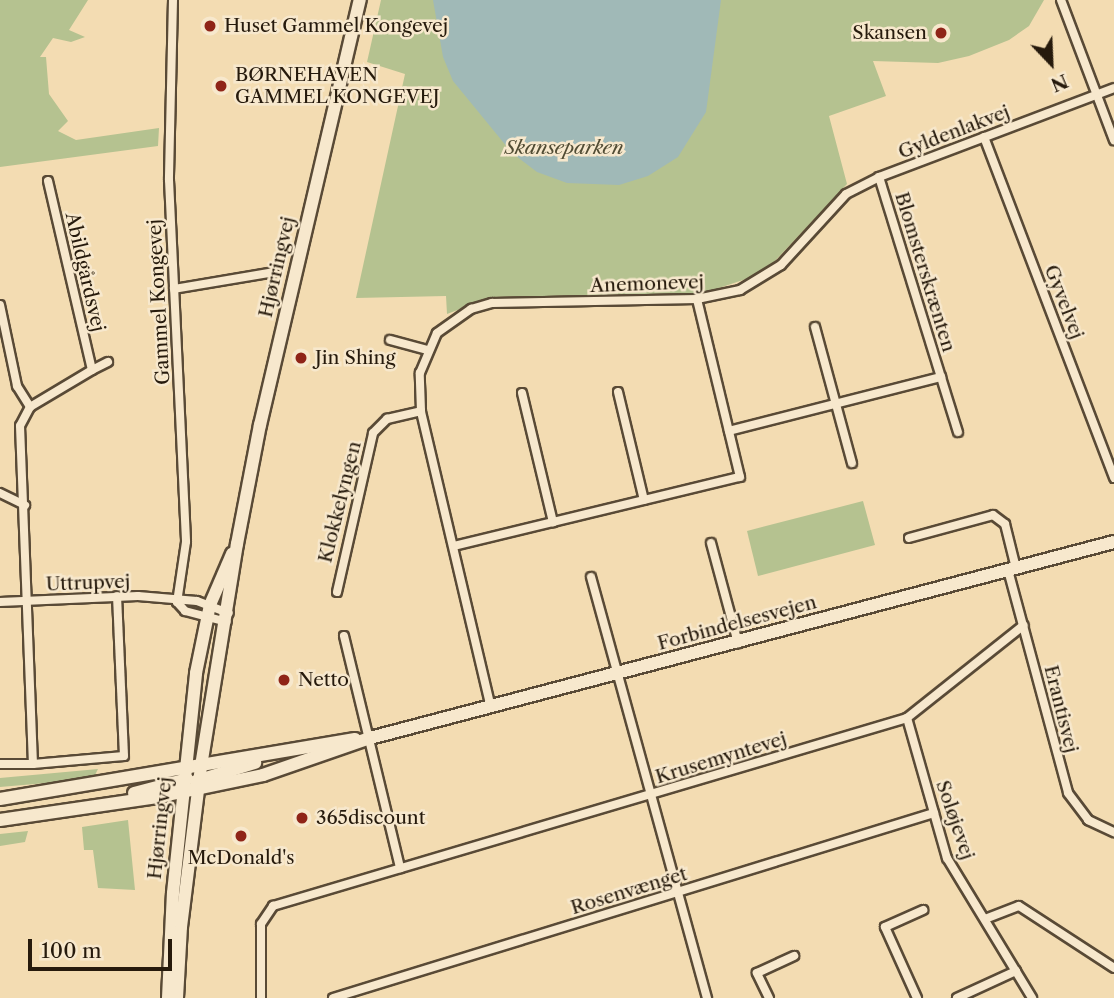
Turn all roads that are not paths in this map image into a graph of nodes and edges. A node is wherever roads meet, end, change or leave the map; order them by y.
1 (173, 0) edge
2 (360, 0) edge
3 (1061, 0) edge
4 (1114, 88) edge
5 (1097, 94) junction
6 (984, 137) junction
7 (1114, 140) edge
8 (879, 177) junction
9 (48, 181) dead end
10 (846, 194) joint
11 (274, 272) dead end
12 (174, 289) junction
13 (697, 299) junction
14 (0, 305) edge
15 (815, 327) dead end
16 (390, 340) dead end
17 (427, 350) junction
18 (108, 362) dead end
19 (92, 370) junction
20 (941, 377) junction
21 (618, 392) dead end
22 (522, 393) dead end
23 (835, 404) junction
24 (30, 407) junction
25 (421, 411) junction
26 (729, 431) junction
27 (958, 432) dead end
28 (852, 463) dead end
29 (1114, 478) edge
30 (0, 493) edge
31 (644, 500) junction
32 (25, 505) junction
33 (554, 522) junction
34 (909, 538) dead end
35 (1114, 542) edge
36 (711, 543) dead end
37 (237, 544) junction
38 (454, 546) junction
39 (1012, 569) junction
40 (591, 577) dead end
41 (337, 592) dead end
42 (117, 596) junction
43 (28, 601) junction
44 (0, 602) edge
45 (177, 602) junction
46 (208, 611) junction
47 (228, 618) junction
48 (1024, 625) junction
49 (344, 636) dead end
50 (738, 643) junction
51 (616, 674) junction
52 (491, 708) junction
53 (907, 718) junction
54 (370, 738) junction
55 (303, 745) junction
56 (314, 759) junction
57 (0, 764) edge
58 (33, 764) junction
59 (192, 779) junction
60 (649, 796) junction
61 (0, 799) edge
62 (934, 813) junction
63 (0, 820) edge
64 (1114, 832) edge
65 (400, 868) junction
66 (675, 893) junction
67 (923, 910) dead end
68 (985, 919) junction
69 (794, 956) dead end
70 (1114, 968) edge
71 (1016, 971) junction
72 (168, 998) edge
73 (177, 998) edge
74 (261, 998) edge
75 (333, 998) edge
76 (708, 998) edge
77 (769, 998) edge
78 (917, 998) edge
79 (957, 998) edge
80 (1032, 998) edge

1 - 12 street, Gammel Kongevej
2 - 37 street, Hjørringvej
3 - 5 street
4 - 5 street, Gyldenlakvej
5 - 6 street, Gyldenlakvej
5 - 7 street
6 - 8 street, Gyldenlakvej
6 - 29 street, Gyvelvej
8 - 10 street, Gyldenlakvej
8 - 20 street, Blomsterskrænten
9 - 19 street, Abildgårdsvej
10 - 13 street, Anemonevej
11 - 12 street
12 - 45 street, Gammel Kongevej
13 - 17 street, Anemonevej
13 - 26 street
14 - 24 street
15 - 23 street
16 - 17 street
17 - 25 street
18 - 19 street
19 - 24 street
20 - 23 street, Blomsterskrænten
20 - 27 street, Blomsterskrænten
21 - 31 street
22 - 33 street
23 - 26 street, Blomsterskrænten
23 - 28 street
24 - 32 street
25 - 38 street
25 - 41 street, Klokkelyngen
26 - 31 street
30 - 32 street
31 - 33 street
32 - 43 street
33 - 38 street
34 - 39 street, Erantisvej
35 - 39 street, Forbindelsesvejen
36 - 50 street
37 - 46 street, Hjørringvej
37 - 47 street, Hjørringvej
38 - 52 street
39 - 48 street, Erantisvej
39 - 50 street, Forbindelsesvejen
40 - 51 street
42 - 43 street, Uttrupvej
42 - 45 street, Uttrupvej
42 - 58 street
43 - 44 street, Uttrupvej
43 - 58 street
45 - 46 street, Uttrupvej
46 - 47 street, Uttrupvej
46 - 59 street, Hjørringvej
47 - 59 street, Hjørringvej
48 - 53 street, Krusemyntevej
48 - 64 street, Erantisvej
49 - 54 street
50 - 51 street, Forbindelsesvejen
51 - 52 street, Forbindelsesvejen
51 - 60 street
52 - 54 street, Forbindelsesvejen
53 - 60 street, Krusemyntevej
53 - 62 street, Soløjevej
54 - 55 street, Forbindelsesvejen
54 - 56 street, Forbindelsesvejen
54 - 65 street
55 - 56 street
55 - 59 street, Forbindelsesvejen
56 - 59 street, Forbindelsesvejen
57 - 58 street
59 - 61 street
59 - 63 street
59 - 72 street, Hjørringvej
59 - 73 street, Hjørringvej
60 - 65 street, Krusemyntevej
60 - 66 street
62 - 66 street, Rosenvænget
62 - 68 street, Soløjevej
65 - 74 street, Krusemyntevej
66 - 75 street, Rosenvænget
66 - 76 street
67 - 78 street
68 - 70 street
68 - 71 street, Soløjevej
69 - 77 street
71 - 79 street
71 - 80 street, Soløjevej

